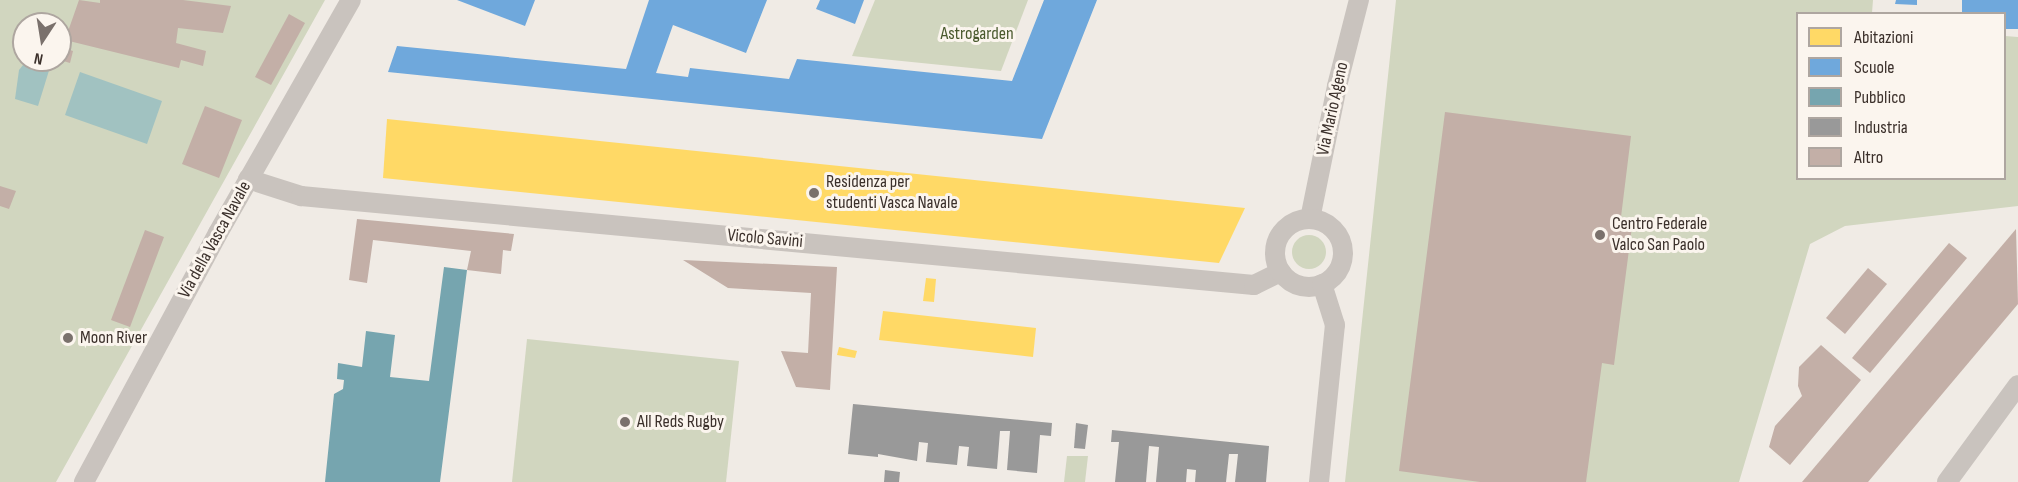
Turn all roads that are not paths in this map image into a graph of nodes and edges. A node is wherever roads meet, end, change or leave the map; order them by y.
1 (351, 0) edge
2 (1359, 0) edge
3 (248, 179) junction
4 (1310, 219) junction
5 (1281, 272) junction
6 (1322, 284) junction
7 (2018, 385) edge
8 (84, 482) edge
9 (1318, 482) edge
10 (1947, 482) edge

1 - 3 street, Via della Vasca Navale
2 - 4 street, Via Mario Ageno
3 - 5 street, Vicolo Savini
3 - 8 street, Via della Vasca Navale
4 - 5 street
4 - 6 street
5 - 6 street
6 - 9 street
7 - 10 street

